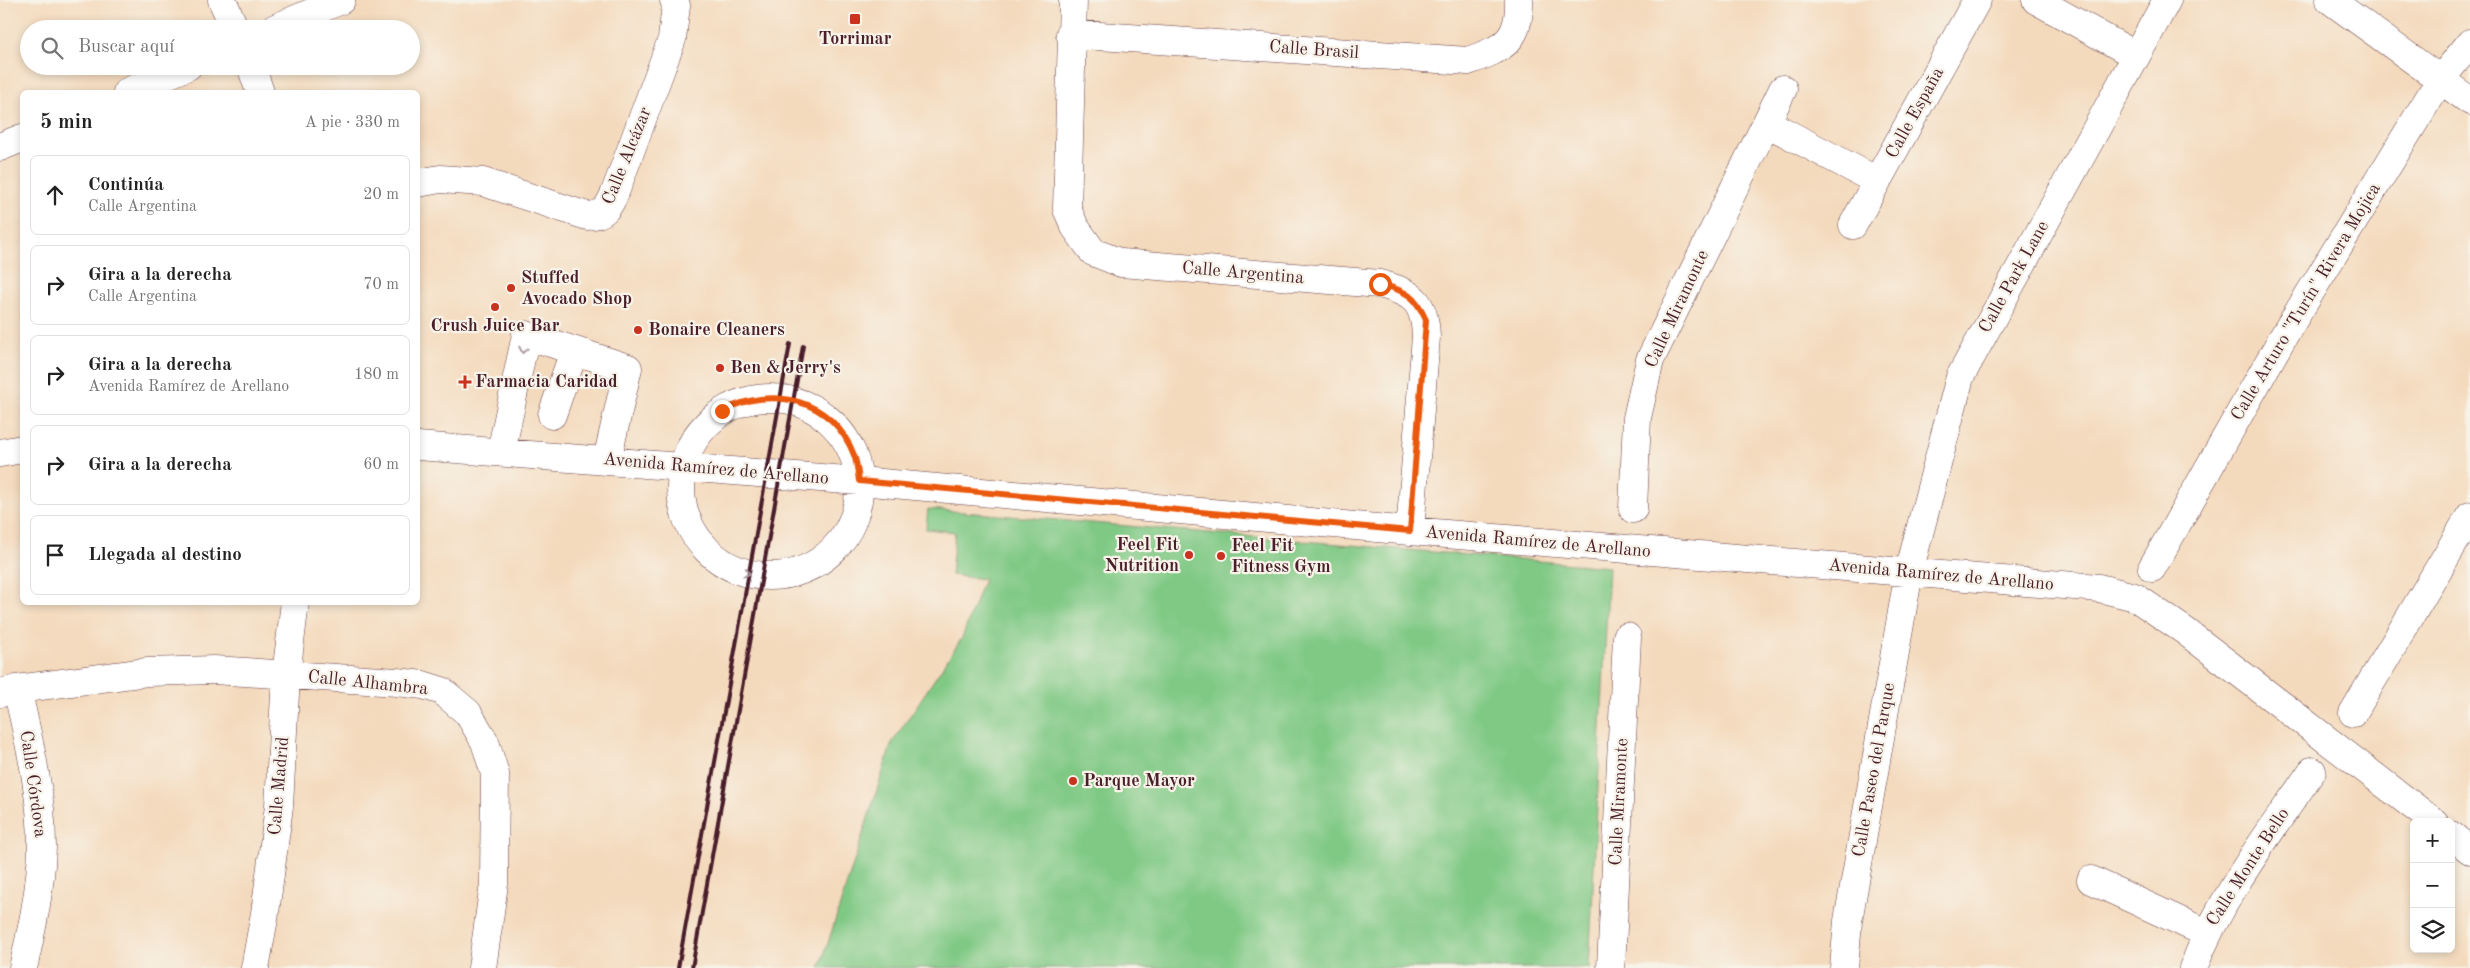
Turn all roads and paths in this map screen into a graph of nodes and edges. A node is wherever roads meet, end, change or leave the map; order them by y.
1 (222, 0) edge
2 (341, 0) edge
3 (674, 0) edge
4 (1073, 0) edge
5 (1519, 0) edge
6 (1977, 0) edge
7 (2036, 0) edge
8 (2167, 0) edge
9 (2330, 0) edge
10 (231, 20) edge
11 (294, 20) edge
12 (1070, 34) junction
13 (2470, 43) edge
14 (2135, 55) junction
15 (167, 75) edge
16 (253, 75) edge
17 (2440, 80) junction
18 (1783, 89) dead end
19 (133, 90) edge
20 (259, 90) edge
21 (2470, 101) edge
22 (1767, 123) junction
23 (20, 139) edge
24 (0, 147) edge
25 (1877, 181) junction
26 (420, 183) edge
27 (1853, 226) dead end
28 (574, 351) junction
29 (552, 415) dead end
30 (420, 446) edge
31 (20, 448) edge
32 (501, 452) junction
33 (0, 453) edge
34 (607, 460) junction
35 (683, 466) junction
36 (859, 481) junction
37 (1633, 509) dead end
38 (2470, 516) edge
39 (1410, 531) junction
40 (2152, 568) dead end
41 (1909, 572) junction
42 (295, 605) edge
43 (1627, 636) dead end
44 (286, 675) junction
45 (8, 691) edge
46 (2353, 713) dead end
47 (2312, 771) dead end
48 (2429, 818) edge
49 (2455, 838) edge
50 (2470, 850) edge
51 (2091, 880) dead end
52 (2206, 933) junction
53 (24, 968) edge
54 (255, 968) edge
55 (482, 968) edge
56 (1611, 968) edge
57 (1844, 968) edge
58 (2193, 968) edge

1 - 10 street
2 - 11 street
3 - 26 street, Calle Alcázar
4 - 12 street, Calle Argentina
5 - 12 street, Calle Brasil
6 - 25 street, Calle España
7 - 14 street
8 - 14 street, Calle Park Lane
9 - 17 street
12 - 39 street, Calle Argentina
13 - 17 street, Calle Arturo "Turín" Rivera Mojica
14 - 41 street, Calle Park Lane
15 - 19 street
16 - 20 street
17 - 21 street
17 - 40 street, Calle Arturo "Turín" Rivera Mojica
18 - 22 street, Calle Miramonte
22 - 25 street
22 - 37 street, Calle Miramonte
23 - 24 street
25 - 27 street, Calle España
28 - 29 street
28 -> 32 street
28 - 34 street
30 - 32 street, Avenida Ramírez de Arellano
31 - 33 street
32 - 34 street, Avenida Ramírez de Arellano
34 - 35 street, Avenida Ramírez de Arellano
35 - 36 street, Avenida Ramírez de Arellano
35 - 36 street
35 -> 36 street
36 - 39 street, Avenida Ramírez de Arellano
38 - 46 street
39 - 41 street, Avenida Ramírez de Arellano
41 - 48 street, Avenida Ramírez de Arellano
41 - 57 street, Calle Paseo del Parque
42 - 44 street, Calle Madrid
43 - 56 street, Calle Miramonte
44 - 45 street, Calle Alhambra
44 - 54 street, Calle Madrid
44 - 55 street, Calle Alhambra
45 - 53 street, Calle Córdova
47 - 52 street, Calle Monte Bello
49 - 50 street
51 - 52 street
52 - 58 street, Calle Monte Bello

